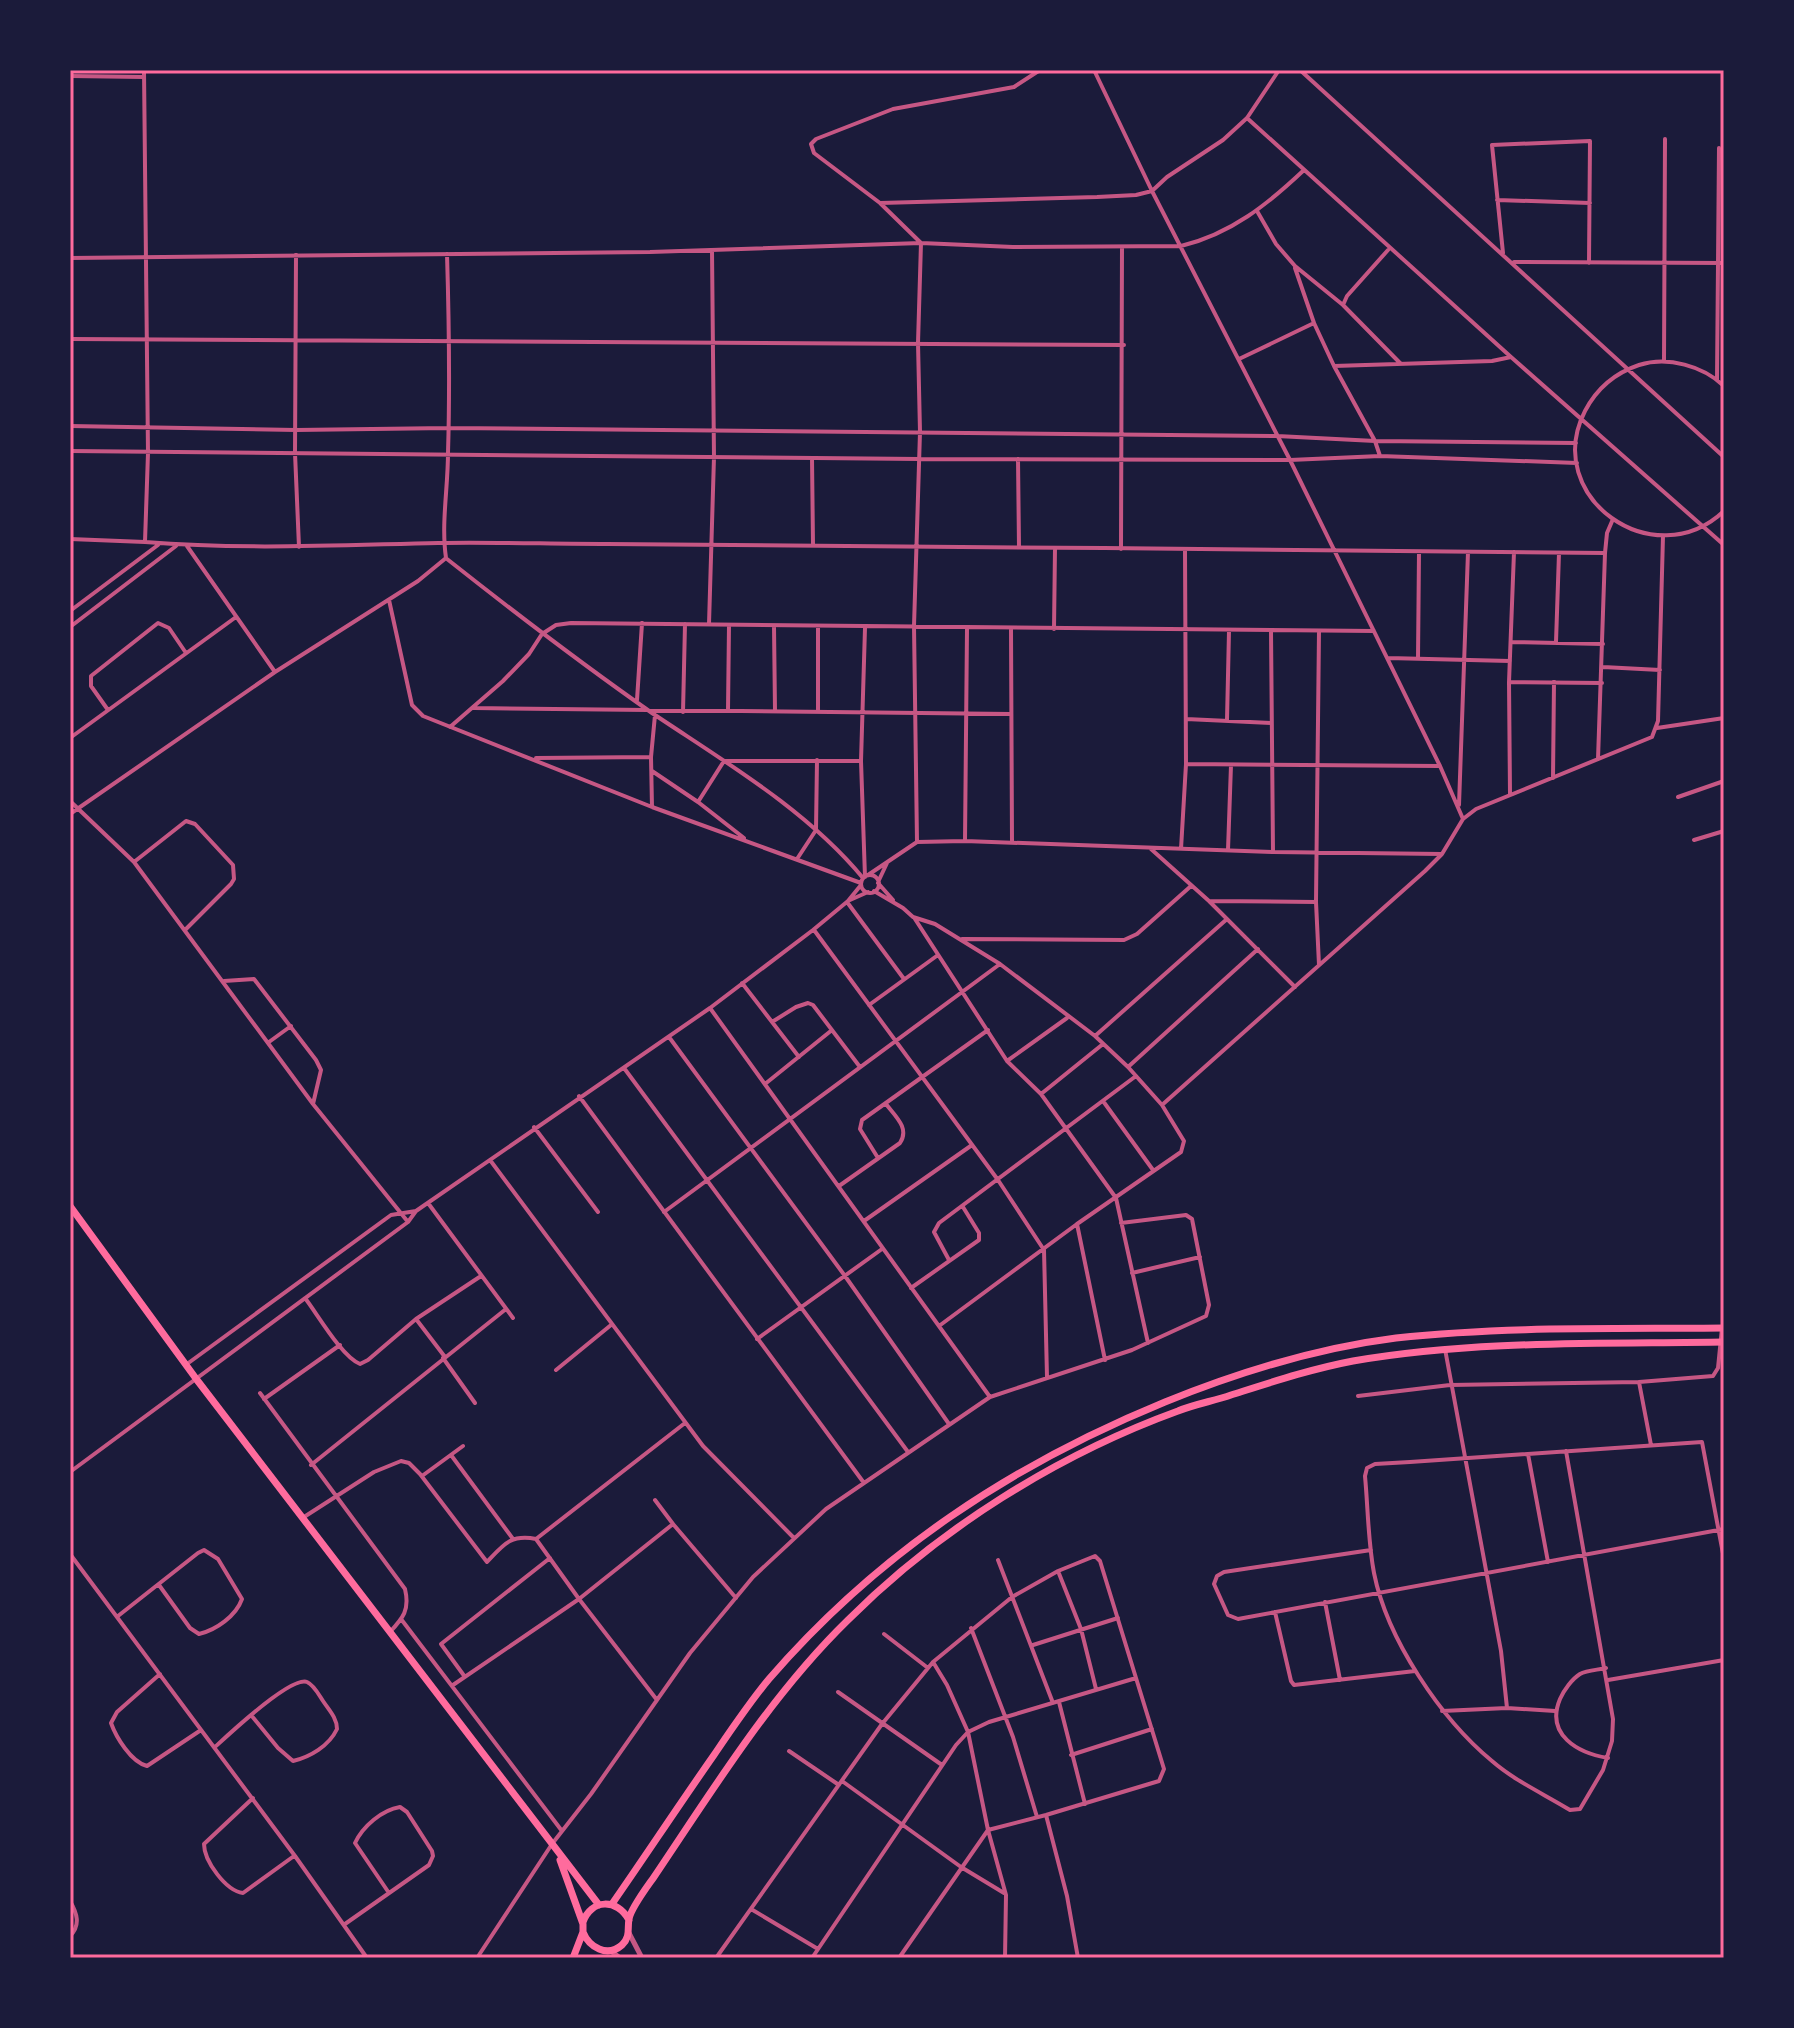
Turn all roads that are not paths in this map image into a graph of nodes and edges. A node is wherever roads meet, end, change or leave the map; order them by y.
1 (144, 70) edge
2 (1040, 70) edge
3 (1094, 70) edge
4 (1279, 70) edge
5 (1300, 70) edge
6 (70, 76) edge
7 (144, 77) junction
8 (1247, 118) junction
9 (1665, 139) dead end
10 (1719, 148) dead end
11 (1304, 170) junction
12 (1152, 191) junction
13 (1497, 200) junction
14 (880, 203) junction
15 (1590, 203) junction
16 (1257, 211) junction
17 (1721, 218) edge
18 (921, 243) junction
19 (1122, 246) junction
20 (1181, 246) junction
21 (1389, 249) junction
22 (712, 250) junction
23 (447, 254) junction
24 (296, 255) junction
25 (1503, 255) junction
26 (145, 256) junction
27 (70, 258) edge
28 (1511, 262) junction
29 (1589, 263) junction
30 (1665, 263) junction
31 (1721, 263) edge
32 (1295, 266) junction
33 (1343, 305) junction
34 (1314, 323) junction
35 (147, 338) junction
36 (70, 339) edge
37 (450, 340) junction
38 (295, 341) junction
39 (918, 343) junction
40 (713, 344) junction
41 (1124, 345) junction
42 (1511, 357) junction
43 (1239, 359) junction
44 (1664, 361) junction
45 (1400, 363) junction
46 (1334, 366) junction
47 (1627, 369) junction
48 (1717, 380) junction
49 (1724, 385) edge
50 (1580, 420) junction
51 (70, 426) edge
52 (448, 428) junction
53 (148, 429) junction
54 (296, 430) junction
55 (714, 431) junction
56 (920, 432) junction
57 (1123, 435) junction
58 (1277, 436) junction
59 (1375, 441) junction
60 (1576, 443) junction
61 (70, 451) edge
62 (148, 453) junction
63 (295, 453) junction
64 (448, 454) junction
65 (1380, 456) junction
66 (714, 457) junction
67 (1724, 457) edge
68 (812, 458) junction
69 (919, 459) junction
70 (1018, 459) junction
71 (1124, 459) junction
72 (1290, 460) junction
73 (1577, 463) junction
74 (1724, 511) edge
75 (1613, 519) junction
76 (1703, 527) junction
77 (1663, 536) junction
78 (70, 539) edge
79 (145, 542) junction
80 (160, 543) junction
81 (444, 543) junction
82 (178, 545) junction
83 (711, 545) junction
84 (813, 545) junction
85 (916, 545) junction
86 (1724, 545) edge
87 (187, 546) junction
88 (299, 547) junction
89 (1019, 547) junction
90 (1055, 547) junction
91 (1121, 549) junction
92 (1185, 550) junction
93 (1335, 552) junction
94 (1419, 552) junction
95 (1468, 552) junction
96 (1514, 552) junction
97 (1559, 553) junction
98 (1605, 553) junction
99 (446, 558) junction
100 (389, 600) junction
101 (70, 611) edge
102 (236, 617) junction
103 (642, 622) junction
104 (685, 624) junction
105 (709, 624) junction
106 (729, 625) junction
107 (774, 626) junction
108 (914, 626) junction
109 (70, 627) edge
110 (818, 627) junction
111 (865, 628) junction
112 (967, 629) junction
113 (1011, 629) junction
114 (1054, 629) junction
115 (1187, 630) junction
116 (1229, 631) junction
117 (1271, 631) junction
118 (1319, 631) junction
119 (1374, 631) junction
120 (542, 634) junction
121 (1511, 642) junction
122 (1556, 643) junction
123 (1603, 644) junction
124 (186, 653) junction
125 (1387, 658) junction
126 (1418, 658) junction
127 (1466, 660) junction
128 (1510, 661) junction
129 (1602, 667) junction
130 (1660, 670) junction
131 (275, 672) junction
132 (1509, 682) junction
133 (1554, 682) junction
134 (1602, 683) junction
135 (637, 700) junction
136 (473, 708) junction
137 (647, 709) junction
138 (108, 710) junction
139 (728, 710) junction
140 (775, 711) junction
141 (818, 711) junction
142 (683, 712) junction
143 (862, 712) junction
144 (916, 712) junction
145 (964, 713) junction
146 (1011, 714) junction
147 (655, 715) junction
148 (1724, 718) edge
149 (1186, 719) junction
150 (1227, 720) junction
151 (1271, 723) junction
152 (450, 727) junction
153 (1657, 728) junction
154 (70, 738) edge
155 (651, 757) junction
156 (533, 758) junction
157 (1598, 759) junction
158 (817, 760) junction
159 (724, 761) junction
160 (861, 761) junction
161 (1186, 764) junction
162 (1231, 764) junction
163 (1271, 765) junction
164 (1319, 766) junction
165 (1440, 766) junction
166 (652, 771) junction
167 (1553, 778) junction
168 (1724, 781) edge
169 (1510, 794) junction
170 (1678, 797) dead end
171 (70, 801) edge
172 (698, 802) junction
173 (652, 807) junction
174 (1459, 807) junction
175 (76, 809) junction
176 (70, 814) edge
177 (1463, 819) junction
178 (816, 830) junction
179 (1724, 831) edge
180 (1694, 840) dead end
181 (965, 841) junction
182 (749, 842) junction
183 (917, 842) junction
184 (1012, 842) junction
185 (1150, 847) junction
186 (1181, 849) junction
187 (1228, 850) junction
188 (1273, 852) junction
189 (1317, 852) junction
190 (1442, 854) junction
191 (797, 859) junction
192 (888, 860) junction
193 (134, 862) junction
194 (864, 880) junction
195 (878, 883) junction
196 (1191, 886) junction
197 (871, 892) junction
198 (1209, 901) junction
199 (847, 902) junction
200 (1316, 902) junction
201 (897, 904) junction
202 (913, 917) junction
203 (1227, 919) junction
204 (185, 930) junction
205 (813, 930) junction
206 (959, 939) junction
207 (1258, 949) junction
208 (938, 955) junction
209 (1000, 964) junction
210 (1319, 965) junction
211 (904, 979) junction
212 (224, 981) junction
213 (742, 983) junction
214 (1295, 987) junction
215 (961, 993) junction
216 (869, 1005) junction
217 (710, 1008) junction
218 (1067, 1017) junction
219 (772, 1022) junction
220 (291, 1026) junction
221 (832, 1030) junction
222 (988, 1030) junction
223 (1095, 1036) junction
224 (669, 1037) junction
225 (895, 1041) junction
226 (269, 1042) junction
227 (1103, 1044) junction
228 (799, 1057) junction
229 (1007, 1061) junction
230 (860, 1067) junction
231 (1128, 1067) junction
232 (624, 1068) junction
233 (1136, 1076) junction
234 (922, 1077) junction
235 (765, 1084) junction
236 (1041, 1094) junction
237 (579, 1096) junction
238 (1103, 1101) junction
239 (886, 1103) junction
240 (313, 1104) junction
241 (1162, 1105) junction
242 (790, 1119) junction
243 (534, 1127) junction
244 (1066, 1128) junction
245 (972, 1145) junction
246 (750, 1148) junction
247 (878, 1158) junction
248 (489, 1160) junction
249 (1153, 1170) junction
250 (708, 1179) junction
251 (998, 1180) junction
252 (839, 1186) junction
253 (1116, 1198) junction
254 (428, 1203) junction
255 (70, 1206) edge
256 (963, 1207) junction
257 (416, 1211) junction
258 (399, 1212) junction
259 (598, 1212) dead end
260 (664, 1212) junction
261 (864, 1221) junction
262 (408, 1222) junction
263 (1121, 1223) junction
264 (1077, 1224) junction
265 (883, 1248) junction
266 (1044, 1250) junction
267 (1200, 1257) junction
268 (949, 1260) junction
269 (1132, 1273) junction
270 (481, 1276) junction
271 (845, 1276) junction
272 (911, 1288) junction
273 (305, 1298) junction
274 (802, 1307) junction
275 (506, 1309) junction
276 (513, 1318) dead end
277 (416, 1319) junction
278 (611, 1325) junction
279 (939, 1326) junction
280 (1723, 1328) edge
281 (757, 1339) junction
282 (1723, 1342) edge
283 (1148, 1343) junction
284 (340, 1345) junction
285 (1445, 1349) junction
286 (444, 1357) junction
287 (1105, 1360) junction
288 (186, 1365) junction
289 (556, 1370) dead end
290 (1047, 1377) junction
291 (197, 1380) junction
292 (1639, 1382) junction
293 (1450, 1385) junction
294 (260, 1393) dead end
295 (1358, 1396) dead end
296 (990, 1397) junction
297 (264, 1399) junction
298 (475, 1403) dead end
299 (685, 1422) junction
300 (949, 1424) junction
301 (1651, 1445) junction
302 (463, 1446) dead end
303 (1566, 1451) junction
304 (908, 1452) junction
305 (1528, 1454) junction
306 (451, 1455) junction
307 (1465, 1459) junction
308 (311, 1465) junction
309 (70, 1472) edge
310 (422, 1476) junction
311 (864, 1483) junction
312 (336, 1498) junction
313 (655, 1500) dead end
314 (302, 1518) junction
315 (673, 1524) junction
316 (1721, 1530) edge
317 (794, 1538) junction
318 (513, 1539) junction
319 (536, 1539) junction
320 (1372, 1550) junction
321 (70, 1554) edge
322 (1586, 1555) junction
323 (550, 1558) junction
324 (1724, 1559) edge
325 (998, 1560) dead end
326 (1548, 1562) junction
327 (1058, 1571) junction
328 (1485, 1572) junction
329 (159, 1585) junction
330 (1379, 1593) junction
331 (1012, 1597) junction
332 (736, 1598) junction
333 (579, 1599) junction
334 (1325, 1602) junction
335 (1275, 1612) junction
336 (118, 1616) junction
337 (1118, 1618) junction
338 (401, 1619) junction
339 (971, 1628) junction
340 (1081, 1629) junction
341 (390, 1632) junction
342 (884, 1634) dead end
343 (1033, 1645) junction
344 (1724, 1660) edge
345 (933, 1662) junction
346 (928, 1668) junction
347 (1606, 1668) junction
348 (1416, 1671) junction
349 (160, 1674) junction
350 (465, 1677) junction
351 (1136, 1678) junction
352 (1340, 1680) junction
353 (1608, 1680) junction
354 (453, 1685) junction
355 (1096, 1689) junction
356 (838, 1692) dead end
357 (657, 1700) junction
358 (1056, 1702) junction
359 (1507, 1708) junction
360 (1442, 1711) junction
361 (1555, 1711) junction
362 (251, 1715) junction
363 (1006, 1718) junction
364 (882, 1724) junction
365 (1152, 1729) junction
366 (201, 1730) junction
367 (968, 1732) junction
368 (215, 1747) junction
369 (789, 1751) dead end
370 (1071, 1755) junction
371 (1608, 1758) junction
372 (942, 1765) junction
373 (840, 1783) junction
374 (253, 1798) junction
375 (1085, 1804) junction
376 (1046, 1815) junction
377 (1037, 1817) junction
378 (902, 1825) junction
379 (988, 1830) junction
380 (562, 1831) junction
381 (552, 1844) junction
382 (558, 1854) junction
383 (295, 1856) junction
384 (961, 1867) junction
385 (389, 1893) junction
386 (1006, 1895) junction
387 (70, 1901) edge
388 (612, 1904) junction
389 (599, 1905) junction
390 (751, 1909) junction
391 (629, 1920) junction
392 (345, 1924) junction
393 (583, 1928) junction
394 (629, 1933) junction
395 (70, 1936) edge
396 (818, 1949) junction
397 (606, 1950) junction
398 (367, 1958) edge
399 (477, 1958) edge
400 (573, 1958) edge
401 (597, 1958) edge
402 (620, 1958) edge
403 (642, 1958) edge
404 (716, 1958) edge
405 (812, 1958) edge
406 (899, 1958) edge
407 (1005, 1958) edge
408 (1078, 1958) edge

1 - 7 street
2 - 14 street
3 - 12 street
4 - 8 street
5 - 25 street
6 - 7 street
7 - 26 street
8 - 11 street
8 - 12 street
9 - 30 street
10 - 17 street
11 - 16 street
11 - 21 street
12 - 14 street
12 - 20 street
13 - 15 street
13 - 15 street
13 - 25 street
14 - 18 street
15 - 29 street
16 - 20 street
16 - 32 street
17 - 31 street
18 - 19 street
18 - 22 street
18 - 39 street
19 - 20 street
19 - 41 street
20 - 43 street
21 - 33 street
21 - 42 street
22 - 23 street
22 - 40 street
23 - 24 street
23 - 37 street
24 - 26 street
24 - 38 street
25 - 28 street
26 - 27 street
26 - 35 street
28 - 29 street
28 - 47 street
29 - 30 street
30 - 31 street
30 - 44 street
31 - 48 street
32 - 33 street
32 - 34 street
33 - 45 street
34 - 43 street
34 - 46 street
35 - 36 street
35 - 38 street
35 - 53 street
37 - 38 street
37 - 40 street
37 - 52 street
38 - 54 street
39 - 40 street
39 - 41 street
39 - 56 street
40 - 55 street
41 - 57 street
42 - 45 street
42 - 50 street
43 - 58 street
44 - 47 street
44 - 48 street
45 - 46 street
46 - 59 street
47 - 50 street
47 - 67 street
48 - 49 street
50 - 60 street
50 - 76 street
51 - 53 street
52 - 54 street
52 - 55 street
52 - 64 street
53 - 54 street
53 - 62 street
54 - 63 street
55 - 56 street
55 - 66 street
56 - 57 street
56 - 69 street
57 - 58 street
57 - 71 street
58 - 59 street
58 - 72 street
59 - 60 street
59 - 65 street
60 - 73 street
61 - 62 street
62 - 63 street
62 - 79 street
63 - 64 street
63 - 88 street
64 - 66 street
64 - 81 street
65 - 72 street
65 - 73 street
66 - 68 street
66 - 83 street
68 - 69 street
68 - 84 street
69 - 70 street
69 - 85 street
70 - 71 street
70 - 89 street
71 - 72 street
71 - 91 street
72 - 93 street
73 - 75 street
74 - 76 street
75 - 77 street
75 - 98 street
76 - 77 street
76 - 86 street
77 - 130 street
78 - 79 street
79 - 80 street
80 - 82 street
80 - 101 street
81 - 83 street
81 - 88 street
81 - 99 street
82 - 87 street
82 - 109 street
83 - 84 street
83 - 105 street
84 - 85 street
85 - 89 street
85 - 108 street
87 - 88 street
87 - 102 street
89 - 90 street
90 - 91 street
90 - 114 street
91 - 92 street
92 - 93 street
92 - 115 street
93 - 94 street
93 - 119 street
94 - 95 street
94 - 126 street
95 - 96 street
95 - 127 street
96 - 97 street
96 - 121 street
97 - 98 street
97 - 122 street
98 - 123 street
99 - 100 street
99 - 120 street
100 - 131 street
100 - 152 street
102 - 124 street
102 - 131 street
103 - 104 street
103 - 120 street
103 - 135 street
104 - 105 street
104 - 142 street
105 - 106 street
106 - 107 street
106 - 139 street
107 - 110 street
107 - 140 street
108 - 111 street
108 - 112 street
108 - 144 street
110 - 111 street
110 - 141 street
111 - 143 street
112 - 113 street
112 - 145 street
113 - 114 street
113 - 146 street
114 - 115 street
115 - 116 street
115 - 149 street
116 - 117 street
116 - 150 street
117 - 118 street
117 - 151 street
118 - 119 street
118 - 164 street
119 - 125 street
120 - 135 street
120 - 136 street
121 - 122 street
121 - 128 street
122 - 123 street
123 - 129 street
124 - 138 street
124 - 138 street
125 - 126 street
125 - 165 street
126 - 127 street
127 - 128 street
127 - 174 street
128 - 132 street
129 - 130 street
129 - 134 street
130 - 153 street
131 - 175 street
132 - 133 street
132 - 169 street
133 - 134 street
133 - 167 street
134 - 157 street
135 - 137 street
136 - 137 street
136 - 152 street
137 - 142 street
137 - 147 street
138 - 154 street
139 - 140 street
139 - 142 street
140 - 141 street
141 - 143 street
143 - 144 street
143 - 160 street
144 - 145 street
144 - 183 street
145 - 146 street
145 - 181 street
146 - 184 street
147 - 155 street
147 - 159 street
148 - 153 street
149 - 150 street
149 - 161 street
150 - 151 street
151 - 163 street
152 - 156 street
153 - 157 street
155 - 156 street
155 - 166 street
156 - 173 street
157 - 167 street
158 - 159 street
158 - 160 street
158 - 178 street
159 - 172 street
159 - 178 street
160 - 194 street
161 - 162 street
161 - 186 street
162 - 163 street
162 - 187 street
163 - 164 street
163 - 188 street
164 - 165 street
164 - 189 street
165 - 174 street
166 - 172 street
166 - 173 street
167 - 169 street
168 - 170 street
169 - 177 street
171 - 175 street
172 - 182 street
173 - 182 street
174 - 177 street
175 - 176 street
175 - 193 street
177 - 190 street
178 - 191 street
178 - 194 street
179 - 180 street
181 - 183 street
181 - 184 street
182 - 191 street
183 - 192 street
184 - 185 street
185 - 186 street
185 - 196 street
186 - 187 street
187 - 188 street
188 - 189 street
189 - 190 street
189 - 200 street
190 - 210 street
191 - 194 street
192 - 194 street
192 - 195 street
193 - 204 street
193 - 204 street
194 - 195 street
194 - 197 street
194 - 199 street
195 - 197 street
195 - 201 street
196 - 198 street
196 - 206 street
197 - 199 street
197 - 201 street
198 - 200 street
198 - 203 street
199 - 205 street
199 - 211 street
200 - 210 street
201 - 202 street
202 - 206 street
202 - 208 street
203 - 207 street
203 - 223 street
204 - 212 street
205 - 213 street
205 - 216 street
206 - 209 street
207 - 214 street
207 - 231 street
208 - 211 street
208 - 215 street
209 - 215 street
209 - 218 street
210 - 214 street
211 - 216 street
212 - 220 street
212 - 226 street
213 - 217 street
213 - 219 street
214 - 241 street
215 - 222 street
215 - 225 street
216 - 225 street
217 - 224 street
217 - 235 street
218 - 223 street
218 - 229 street
219 - 221 street
219 - 228 street
220 - 226 street
220 - 240 street
221 - 228 street
221 - 230 street
222 - 229 street
222 - 234 street
223 - 227 street
224 - 232 street
224 - 246 street
225 - 230 street
225 - 234 street
226 - 240 street
227 - 231 street
227 - 236 street
228 - 235 street
229 - 236 street
230 - 242 street
231 - 233 street
232 - 237 street
232 - 250 street
233 - 238 street
233 - 241 street
234 - 239 street
234 - 245 street
235 - 242 street
236 - 244 street
237 - 243 street
237 - 260 street
238 - 244 street
238 - 249 street
239 - 247 street
239 - 247 street
240 - 258 street
241 - 249 street
242 - 246 street
242 - 252 street
243 - 248 street
243 - 259 street
244 - 251 street
244 - 253 street
245 - 251 street
245 - 261 street
246 - 250 street
246 - 271 street
247 - 252 street
248 - 254 street
248 - 278 street
249 - 253 street
250 - 260 street
250 - 274 street
251 - 256 street
251 - 266 street
252 - 261 street
253 - 263 street
253 - 264 street
254 - 257 street
254 - 270 street
255 - 288 highway
256 - 268 street
256 - 268 street
257 - 258 street
257 - 262 street
258 - 262 street
258 - 288 street
260 - 281 street
261 - 265 street
262 - 273 street
263 - 267 street
263 - 269 street
264 - 266 street
264 - 287 street
265 - 271 street
265 - 272 street
266 - 279 street
266 - 290 street
267 - 269 street
267 - 283 street
268 - 272 street
269 - 283 street
270 - 275 street
270 - 277 street
271 - 274 street
271 - 300 street
272 - 279 street
273 - 284 street
273 - 291 street
274 - 281 street
274 - 304 street
275 - 276 street
275 - 286 street
277 - 284 street
277 - 286 street
278 - 289 street
278 - 299 street
279 - 296 street
280 - 282 street
280 - 388 highway
281 - 311 street
282 - 285 highway
282 - 292 street
283 - 287 street
284 - 297 street
285 - 293 street
285 - 391 highway
286 - 298 street
286 - 308 street
287 - 290 street
288 - 291 highway
290 - 296 street
291 - 309 street
291 - 314 highway
292 - 293 street
292 - 301 street
293 - 295 street
293 - 307 street
294 - 297 street
296 - 300 street
297 - 308 street
299 - 317 street
299 - 319 street
300 - 304 street
301 - 303 street
301 - 316 street
302 - 306 street
303 - 305 street
303 - 322 street
304 - 311 street
305 - 307 street
305 - 326 street
306 - 310 street
306 - 318 street
307 - 320 street
307 - 328 street
308 - 312 street
310 - 312 street
310 - 318 street
311 - 317 street
312 - 314 street
312 - 338 street
313 - 315 street
314 - 341 highway
315 - 332 street
315 - 333 street
316 - 322 street
316 - 324 street
317 - 332 street
318 - 319 street
319 - 323 street
320 - 330 street
320 - 335 street
321 - 336 street
322 - 326 street
322 - 347 street
323 - 333 street
323 - 350 street
325 - 331 street
326 - 328 street
327 - 331 street
327 - 337 street
327 - 340 street
328 - 330 street
328 - 359 street
329 - 329 street
329 - 336 street
330 - 334 street
330 - 348 street
331 - 339 street
331 - 343 street
332 - 357 street
333 - 350 street
333 - 357 street
334 - 335 street
334 - 352 street
335 - 352 street
336 - 349 street
337 - 340 street
337 - 351 street
338 - 341 street
338 - 354 street
339 - 345 street
339 - 363 street
340 - 343 street
340 - 355 street
341 - 381 highway
342 - 346 street
343 - 358 street
344 - 353 street
345 - 346 street
345 - 367 street
346 - 364 street
347 - 353 street
347 - 361 street
348 - 352 street
348 - 360 street
349 - 366 street
349 - 366 street
350 - 354 street
351 - 355 street
351 - 365 street
353 - 371 street
354 - 380 street
355 - 358 street
356 - 364 street
357 - 380 street
358 - 363 street
358 - 370 street
359 - 360 street
359 - 361 street
360 - 371 street
361 - 371 street
362 - 362 street
362 - 368 street
363 - 367 street
363 - 377 street
364 - 372 street
364 - 373 street
365 - 370 street
365 - 375 street
366 - 368 street
367 - 372 street
367 - 379 street
368 - 374 street
369 - 373 street
370 - 375 street
372 - 378 street
373 - 378 street
373 - 390 street
374 - 383 street
374 - 383 street
375 - 376 street
376 - 377 street
376 - 408 street
377 - 379 street
378 - 384 street
378 - 396 street
379 - 384 street
379 - 386 street
380 - 381 street
381 - 382 highway
381 - 399 street
382 - 389 highway
382 - 393 highway
383 - 392 street
384 - 386 street
384 - 406 street
385 - 385 street
385 - 392 street
386 - 407 street
387 - 395 street
388 - 389 highway
388 - 391 highway
389 - 393 highway
390 - 396 street
390 - 404 street
391 - 394 highway
392 - 398 street
393 - 397 highway
393 - 400 highway
394 - 397 highway
394 - 403 street
396 - 405 street
397 - 401 highway
397 - 402 street

